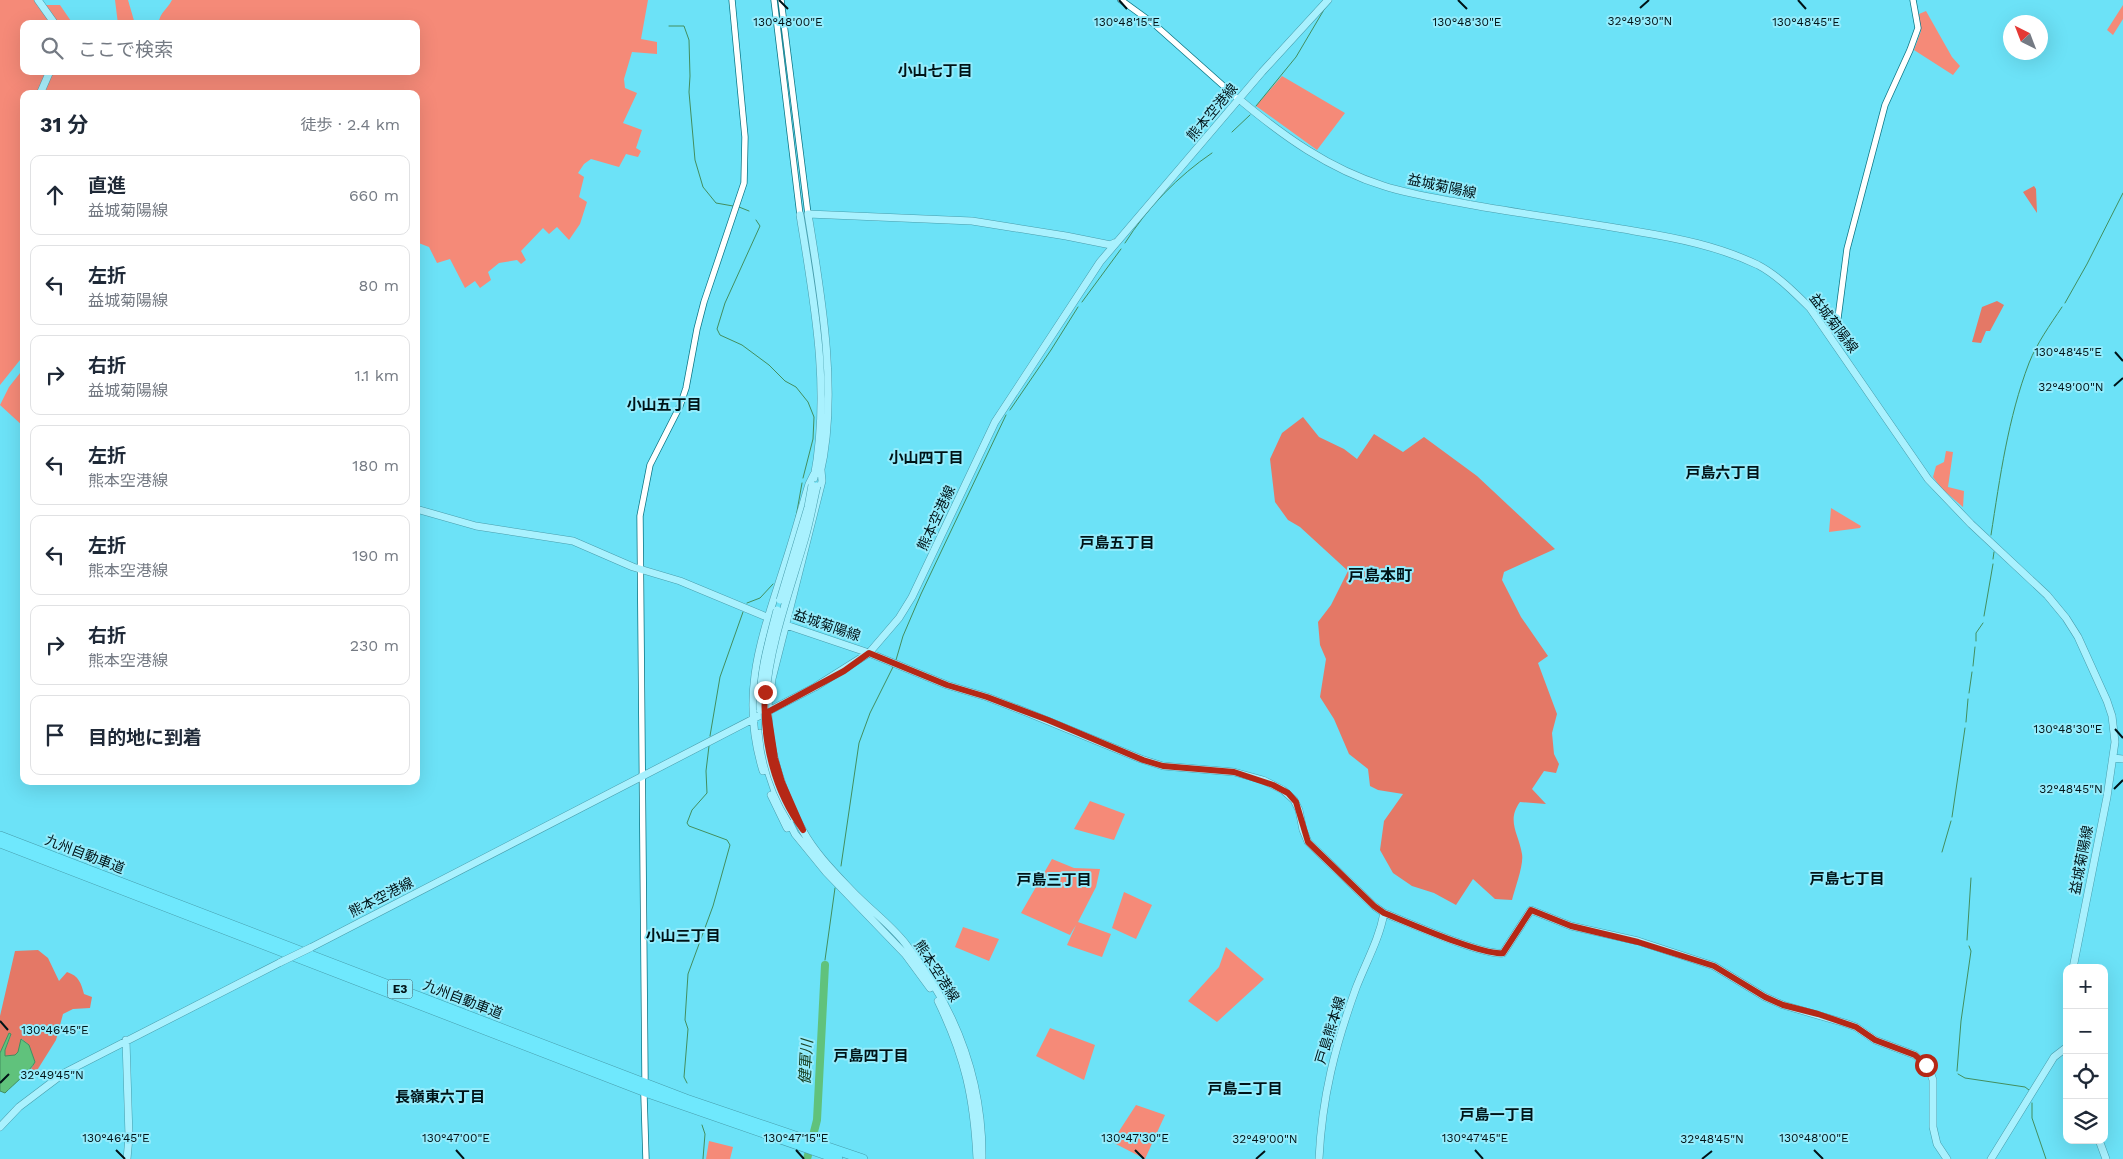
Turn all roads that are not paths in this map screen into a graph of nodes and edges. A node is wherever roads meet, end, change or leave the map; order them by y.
1 (38, 0) edge
2 (732, 0) edge
3 (774, 0) edge
4 (781, 0) edge
5 (1121, 0) edge
6 (1328, 0) edge
7 (1913, 0) edge
8 (52, 20) edge
9 (48, 75) edge
10 (42, 90) edge
11 (1238, 99) junction
12 (804, 214) junction
13 (1117, 241) junction
14 (1828, 333) junction
15 (818, 472) junction
16 (420, 510) edge
17 (641, 570) junction
18 (768, 618) junction
19 (786, 625) junction
20 (869, 653) junction
21 (768, 712) junction
22 (752, 719) junction
23 (2113, 758) junction
24 (2123, 759) edge
25 (642, 776) junction
26 (791, 820) junction
27 (803, 830) junction
28 (796, 834) junction
29 (0, 836) edge
30 (0, 843) edge
31 (1384, 913) junction
32 (2074, 964) edge
33 (126, 1040) junction
34 (2063, 1050) edge
35 (646, 1078) dead end
36 (644, 1096) dead end
37 (0, 1127) edge
38 (799, 1143) junction
39 (2100, 1144) edge
40 (816, 1148) junction
41 (127, 1159) edge
42 (646, 1159) edge
43 (838, 1159) edge
44 (863, 1159) edge
45 (977, 1159) edge
46 (982, 1159) edge
47 (1319, 1159) edge
48 (1947, 1159) edge
49 (1991, 1159) edge
50 (2106, 1159) edge

1 - 8 main road
2 - 17 street
3 - 12 street
4 - 12 street
5 - 11 street
6 - 11 main road, 熊本空港線
7 - 14 street
9 - 10 main road
11 - 13 main road, 熊本空港線
11 - 14 main road, 益城菊陽線
12 - 13 main road
12 - 15 main road, 熊本空港線
13 - 20 main road, 熊本空港線
14 - 23 main road, 益城菊陽線
15 - 18 main road, 熊本空港線
15 - 19 main road, 熊本空港線
15 - 26 main road, 熊本空港線, bridge
16 - 17 main road, 益城菊陽線
17 - 18 main road, 益城菊陽線
17 - 25 street
18 - 19 main road, 益城菊陽線
18 - 22 main road, 熊本空港線
19 - 20 main road, 益城菊陽線
19 - 21 main road, 熊本空港線
20 - 21 main road, 熊本空港線
20 - 31 main road, 益城菊陽線
21 - 22 main road, 熊本空港線
21 - 27 main road, 熊本空港線
22 - 25 main road, 熊本空港線
22 - 28 main road, 熊本空港線
23 - 24 main road
23 - 32 main road, 益城菊陽線
25 - 33 main road, 熊本空港線, bridge
25 - 35 street
26 - 27 main road, 熊本空港線
26 - 28 main road, 熊本空港線
27 - 46 main road, 熊本空港線
28 - 45 main road, 熊本空港線
29 - 38 highway, 九州自動車道 / E3
30 - 38 highway, 九州自動車道 / E3
31 - 47 main road, 戸島熊本線
31 - 48 main road, 益城菊陽線
33 - 37 main road, 熊本空港線
33 - 41 main road
34 - 49 main road
36 - 42 street
38 - 40 highway, 九州自動車道 / E3
39 - 50 main road
40 - 43 highway, 九州自動車道 / E3
40 - 44 highway, 九州自動車道 / E3

